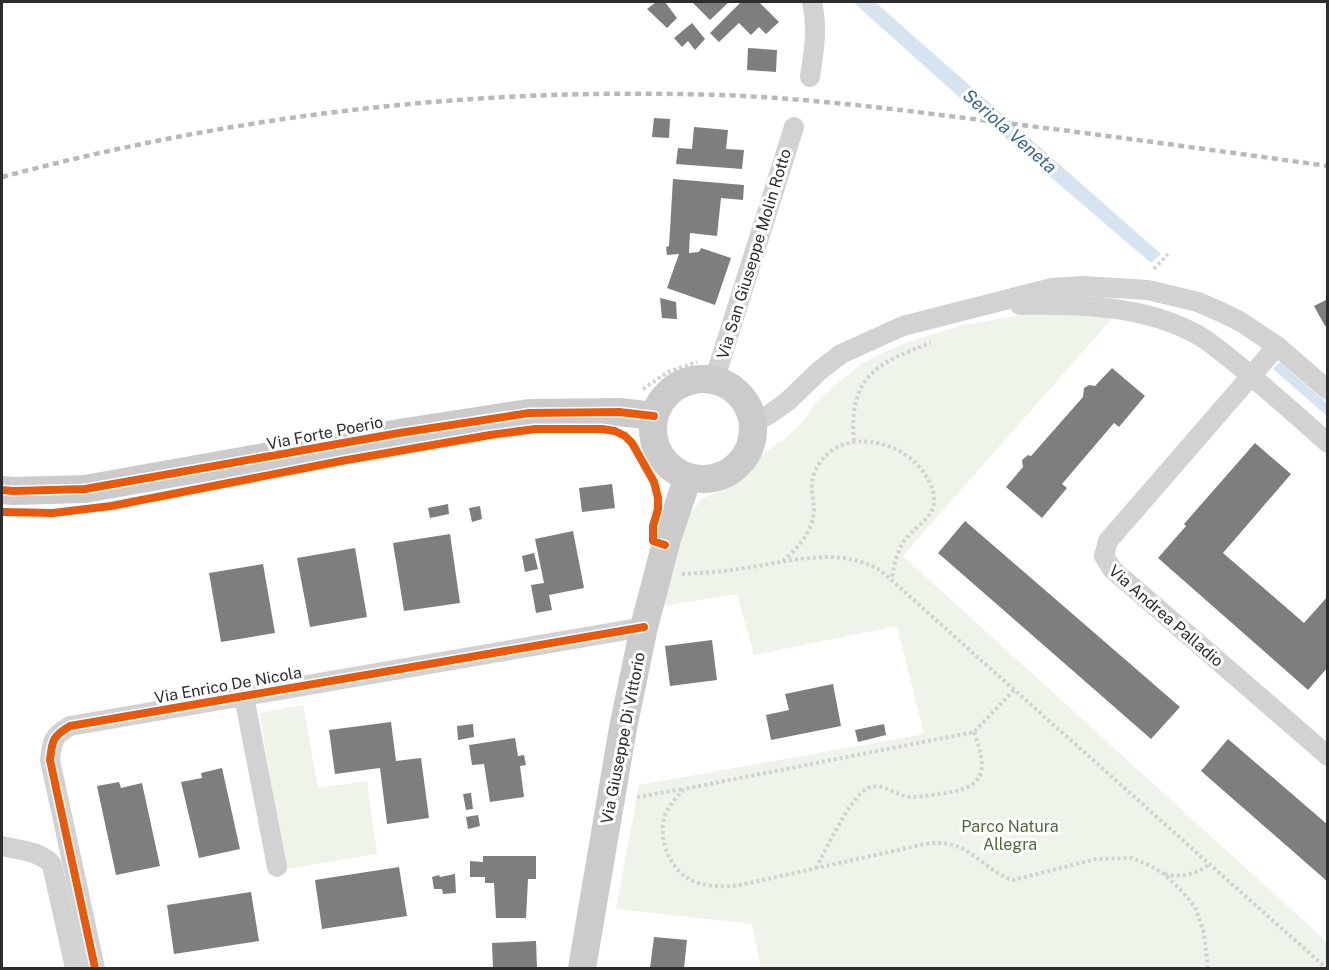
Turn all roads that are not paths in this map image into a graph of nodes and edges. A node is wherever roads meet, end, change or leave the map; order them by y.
1 (812, 2) edge
2 (810, 77) dead end
3 (794, 127) dead end
4 (984, 306) junction
5 (1277, 346) junction
6 (1252, 376) junction
7 (713, 380) junction
8 (1328, 390) edge
9 (654, 416) junction
10 (753, 423) junction
11 (1328, 442) edge
12 (688, 477) junction
13 (2, 490) edge
14 (644, 627) junction
15 (244, 696) junction
16 (1328, 756) edge
17 (2, 846) edge
18 (277, 867) dead end
19 (75, 969) edge
20 (95, 969) edge
21 (582, 969) edge

1 - 2 street
3 - 7 street, Via San Giuseppe Molin Rotto
4 - 5 street
4 - 6 street
4 - 10 street
5 - 6 street
5 - 8 street
6 - 11 street
6 - 16 street, Via Andrea Palladio
7 - 9 street
7 - 10 street
9 - 12 street
9 - 13 street, Via Forte Poerio
10 - 12 street
12 - 14 street, Via Giuseppe Di Vittorio
14 - 15 street, Via Enrico De Nicola
14 - 21 street, Via Giuseppe Di Vittorio
15 - 18 street, Via Enrico De Nicola
15 - 20 street, Via Enrico De Nicola
17 - 19 street

